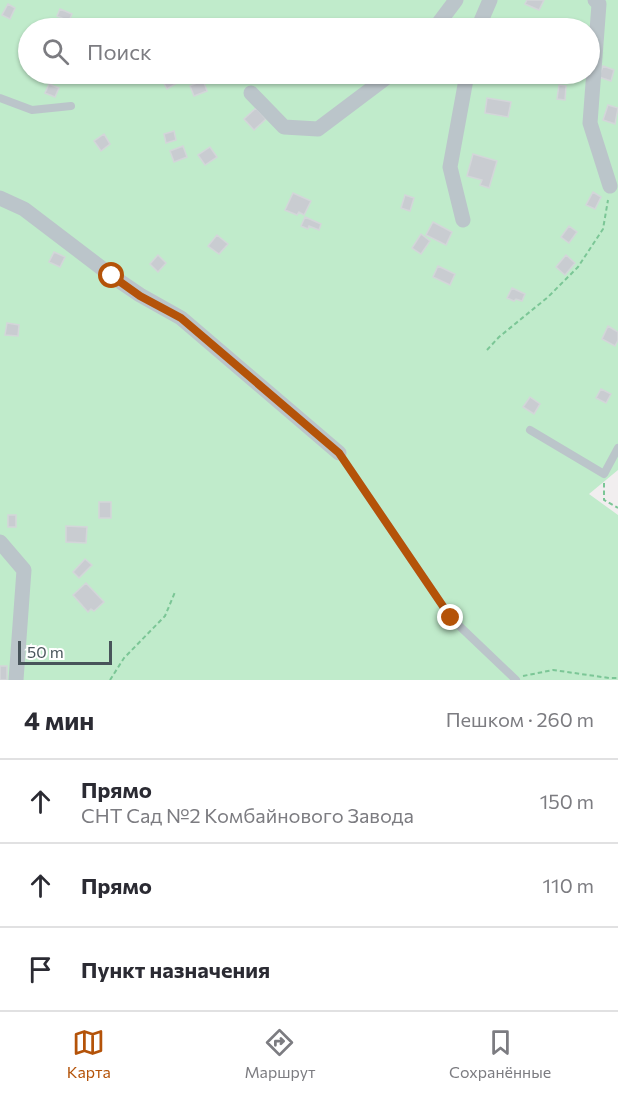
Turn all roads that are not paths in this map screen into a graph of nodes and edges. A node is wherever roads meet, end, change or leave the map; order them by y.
1 (456, 0) edge
2 (490, 0) edge
3 (595, 0) edge
4 (442, 18) edge
5 (482, 18) edge
6 (598, 18) edge
7 (378, 84) edge
8 (465, 84) edge
9 (593, 84) edge
10 (251, 93) dead end
11 (0, 98) edge
12 (71, 106) dead end
13 (610, 186) road end
14 (0, 198) edge
15 (463, 220) dead end
16 (530, 430) dead end
17 (618, 448) edge
18 (339, 453) joint
19 (0, 542) edge
20 (515, 679) edge
21 (16, 680) edge

1 - 4 street
2 - 5 street
3 - 6 street
7 - 10 street
8 - 15 street
9 - 13 street
11 - 12 lane
14 - 18 street
16 - 17 lane
18 - 20 lane
19 - 21 street

